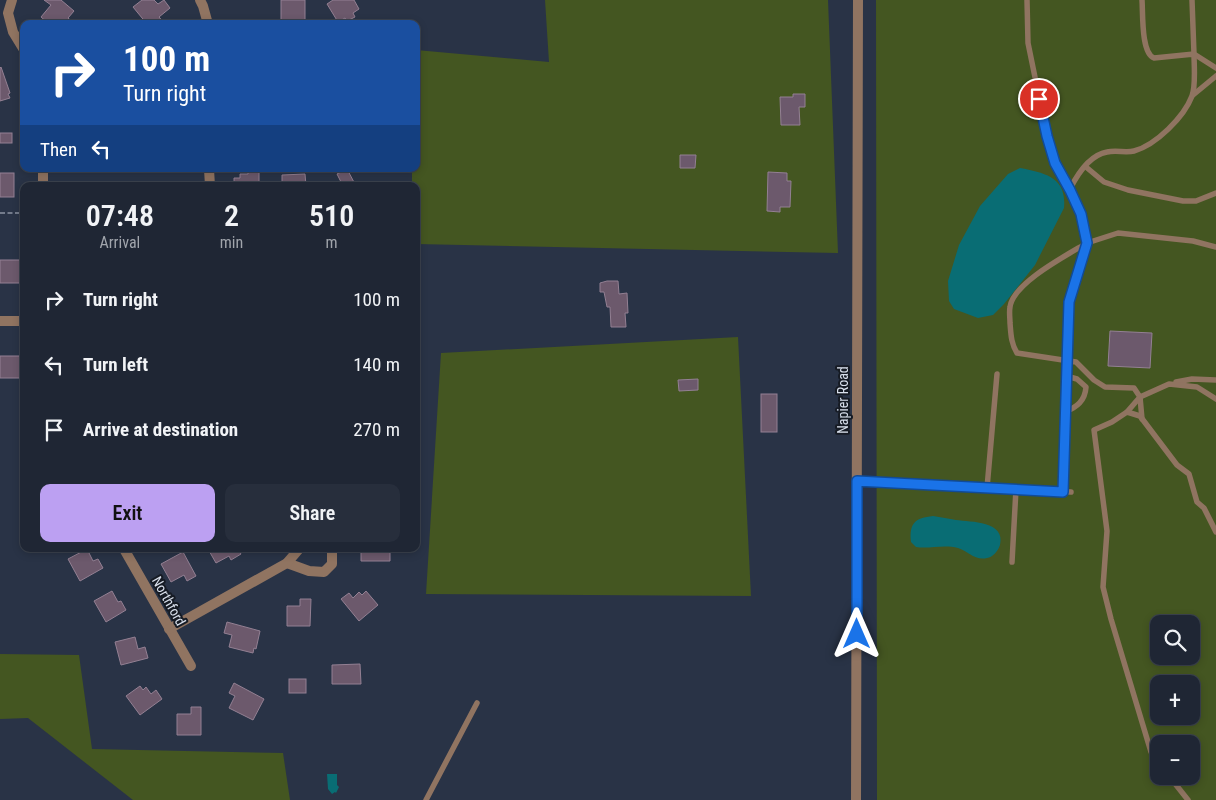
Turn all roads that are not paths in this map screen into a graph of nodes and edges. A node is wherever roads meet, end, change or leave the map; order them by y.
1 (12, 0) edge
2 (200, 0) edge
3 (858, 0) edge
4 (1027, 0) edge
5 (1142, 0) edge
6 (1192, 0) edge
7 (207, 20) edge
8 (20, 43) edge
9 (1194, 54) junction
10 (1216, 68) edge
11 (1216, 76) edge
12 (1193, 95) junction
13 (1086, 167) junction
14 (1070, 190) junction
15 (1216, 193) edge
16 (1087, 243) junction
17 (1216, 247) edge
18 (0, 321) edge
19 (20, 321) edge
20 (1067, 360) junction
21 (998, 374) dead end
22 (1066, 376) junction
23 (1216, 380) edge
24 (1169, 384) junction
25 (1140, 397) junction
26 (1216, 399) edge
27 (1065, 412) junction
28 (1127, 412) junction
29 (1142, 419) junction
30 (857, 481) junction
31 (987, 488) junction
32 (1016, 489) junction
33 (1063, 492) junction
34 (1071, 492) dead end
35 (1216, 532) edge
36 (126, 552) edge
37 (296, 552) edge
38 (332, 552) edge
39 (1012, 562) dead end
40 (287, 563) junction
41 (169, 628) junction
42 (191, 666) dead end
43 (478, 704) dead end
44 (1150, 752) edge
45 (1176, 785) edge
46 (426, 800) edge
47 (856, 800) edge
48 (1188, 800) edge

1 - 8 street
2 - 7 street
3 - 30 street, Napier Road
4 - 14 lane
5 - 9 lane
6 - 9 lane
9 - 10 lane
9 - 12 lane
11 - 12 lane
12 - 13 lane
13 - 14 lane
13 - 15 lane
14 - 16 lane
16 - 17 lane
16 - 20 lane
16 - 20 lane
18 - 19 street
20 - 22 lane
20 - 25 lane
21 - 31 lane
22 - 27 lane
22 - 27 lane
23 - 24 lane
24 - 25 lane
24 - 26 lane
25 - 28 lane
25 - 29 lane
27 - 33 lane
28 - 29 lane
28 - 44 lane
29 - 35 lane
30 - 31 lane
30 - 47 street, Napier Road
31 - 32 lane
32 - 33 lane
32 - 39 lane
33 - 34 lane
36 - 41 street, Northford
37 - 40 street
38 - 40 street
40 - 41 street
41 - 42 street, Northford
43 - 46 lane
45 - 48 lane

